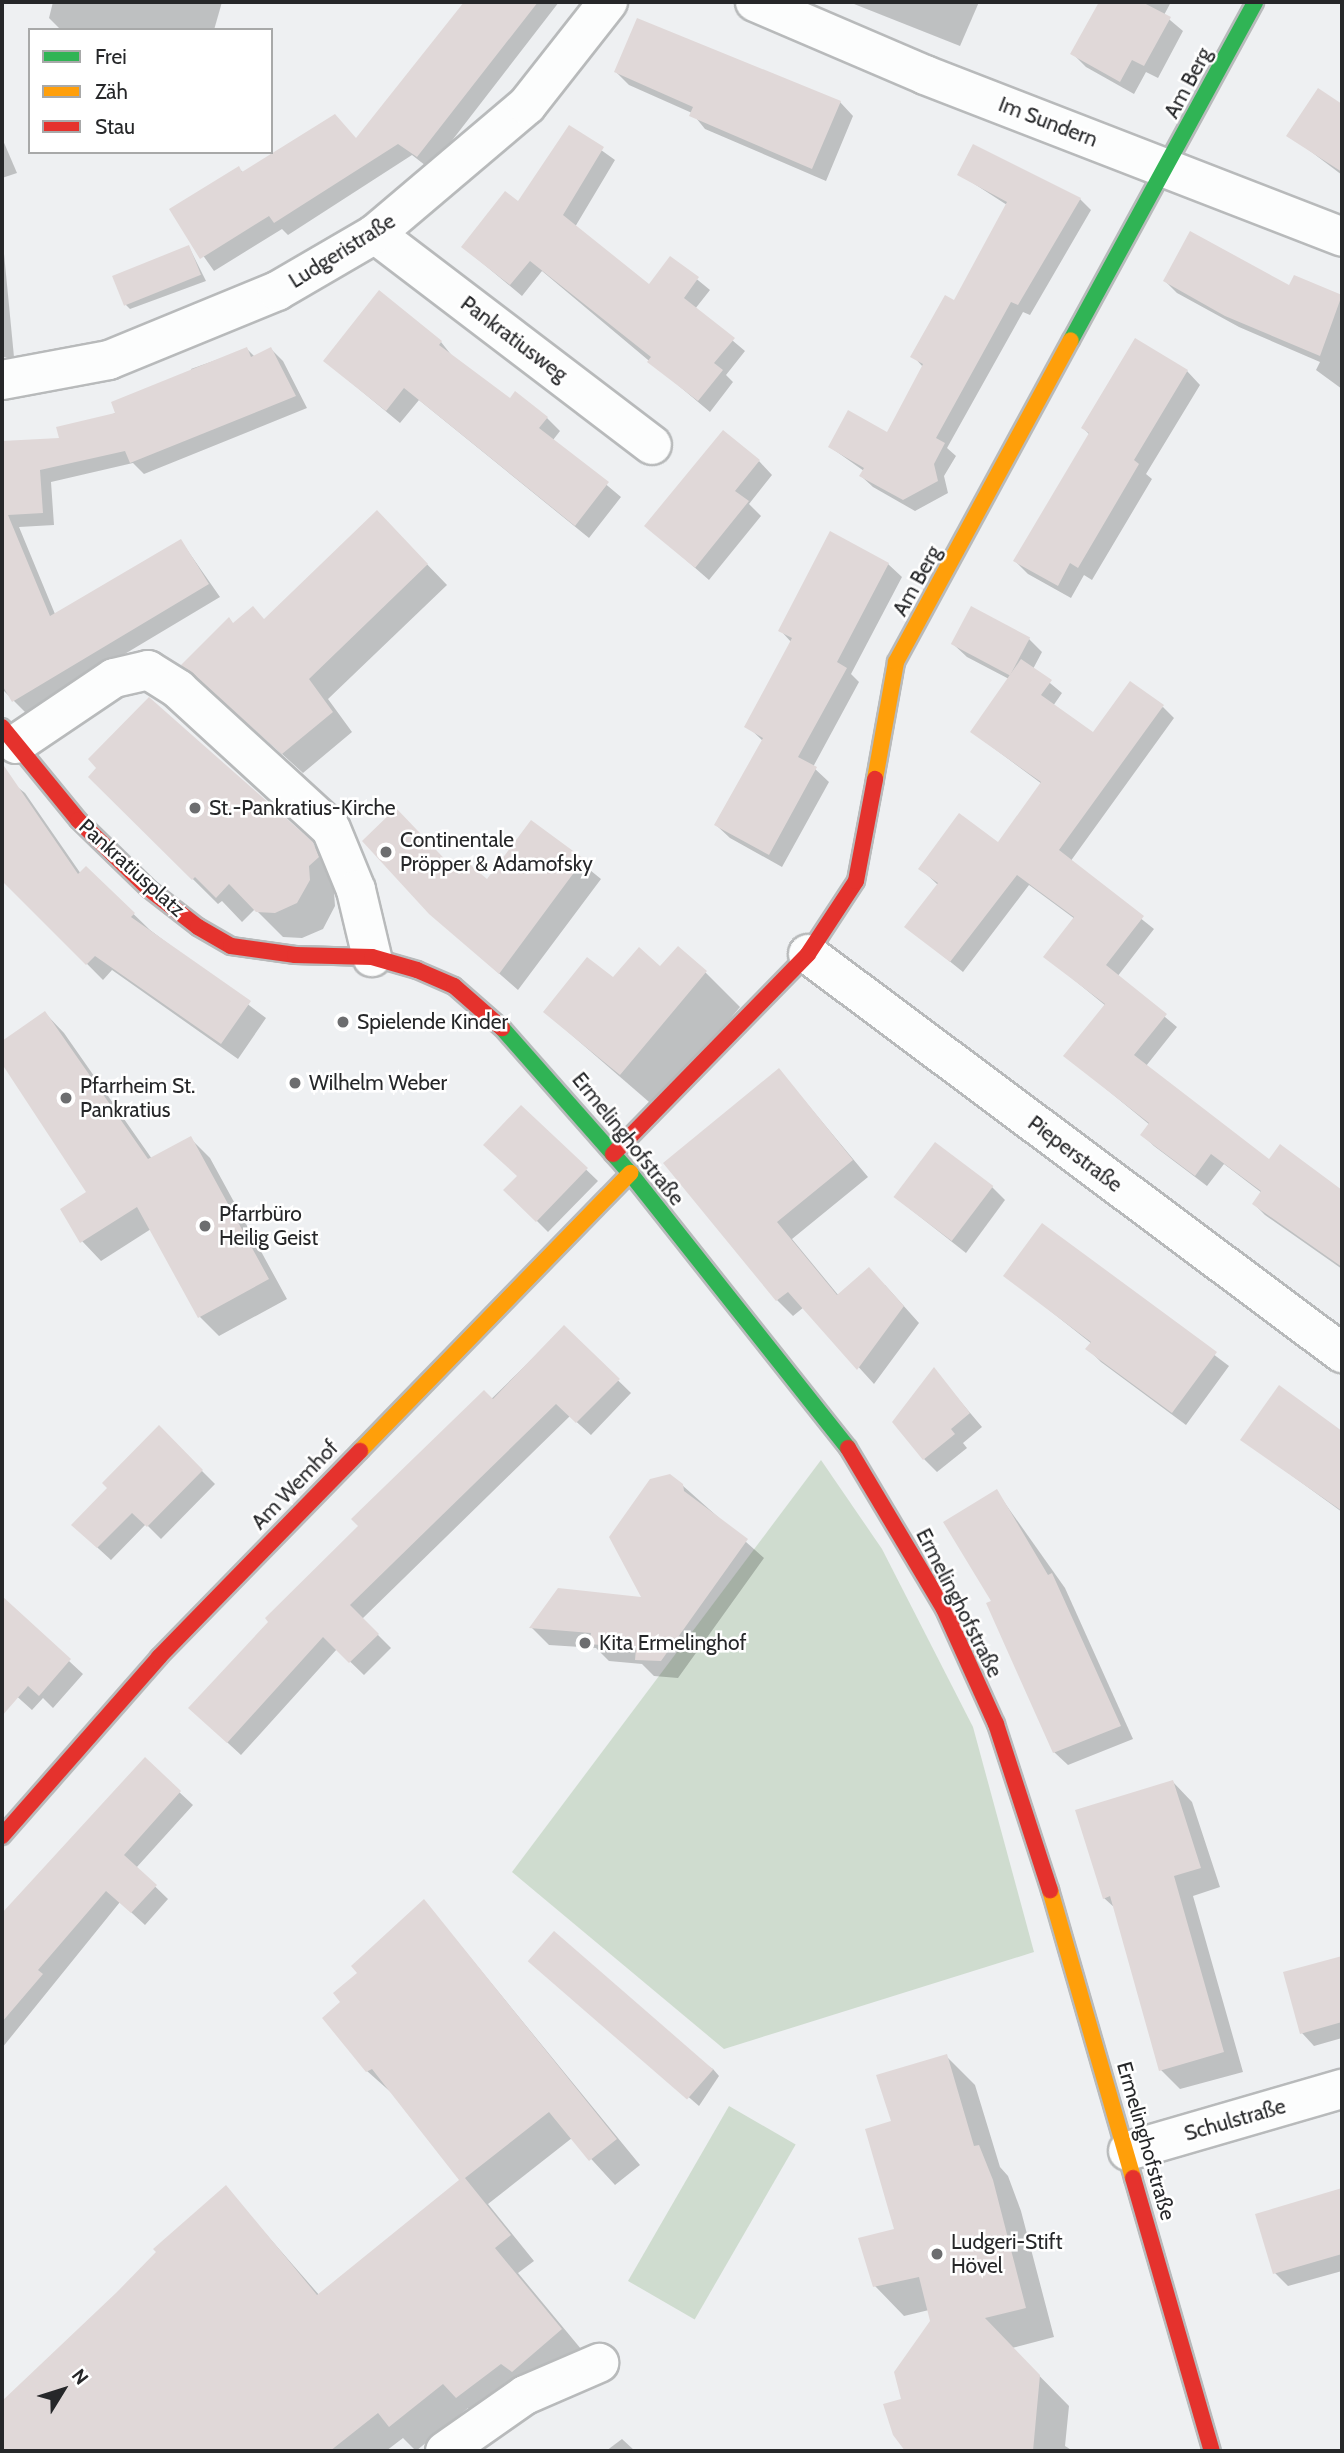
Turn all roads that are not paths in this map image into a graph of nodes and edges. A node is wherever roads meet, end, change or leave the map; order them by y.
1 (608, 2) edge
2 (755, 2) edge
3 (1255, 2) edge
4 (1168, 167) junction
5 (375, 234) junction
6 (1342, 237) edge
7 (2, 380) edge
8 (652, 444) dead end
9 (9, 736) edge
10 (808, 954) junction
11 (373, 957) junction
12 (613, 1154) junction
13 (630, 1173) junction
14 (1342, 1353) edge
15 (2, 1836) edge
16 (1342, 2089) edge
17 (1128, 2151) junction
18 (599, 2363) dead end
19 (445, 2451) edge
20 (1213, 2451) edge

1 - 5 street, Ludgeristraße
2 - 4 street, Im Sundern
3 - 4 street, Am Berg
4 - 6 street, Im Sundern
4 - 10 street, Am Berg
5 - 7 street, Ludgeristraße
5 - 8 street, Pankratiusweg
9 - 11 street, Pankratiusplatz
9 - 11 street, Pankratiusplatz
10 - 12 street, Am Berg
10 - 14 street, Pieperstraße
11 - 12 street, Ermelinghofstraße
12 - 13 street, Ermelinghofstraße
13 - 15 street, Am Wemhof
13 - 17 street, Ermelinghofstraße
16 - 17 street, Schulstraße
17 - 20 street, Ermelinghofstraße
18 - 19 street

